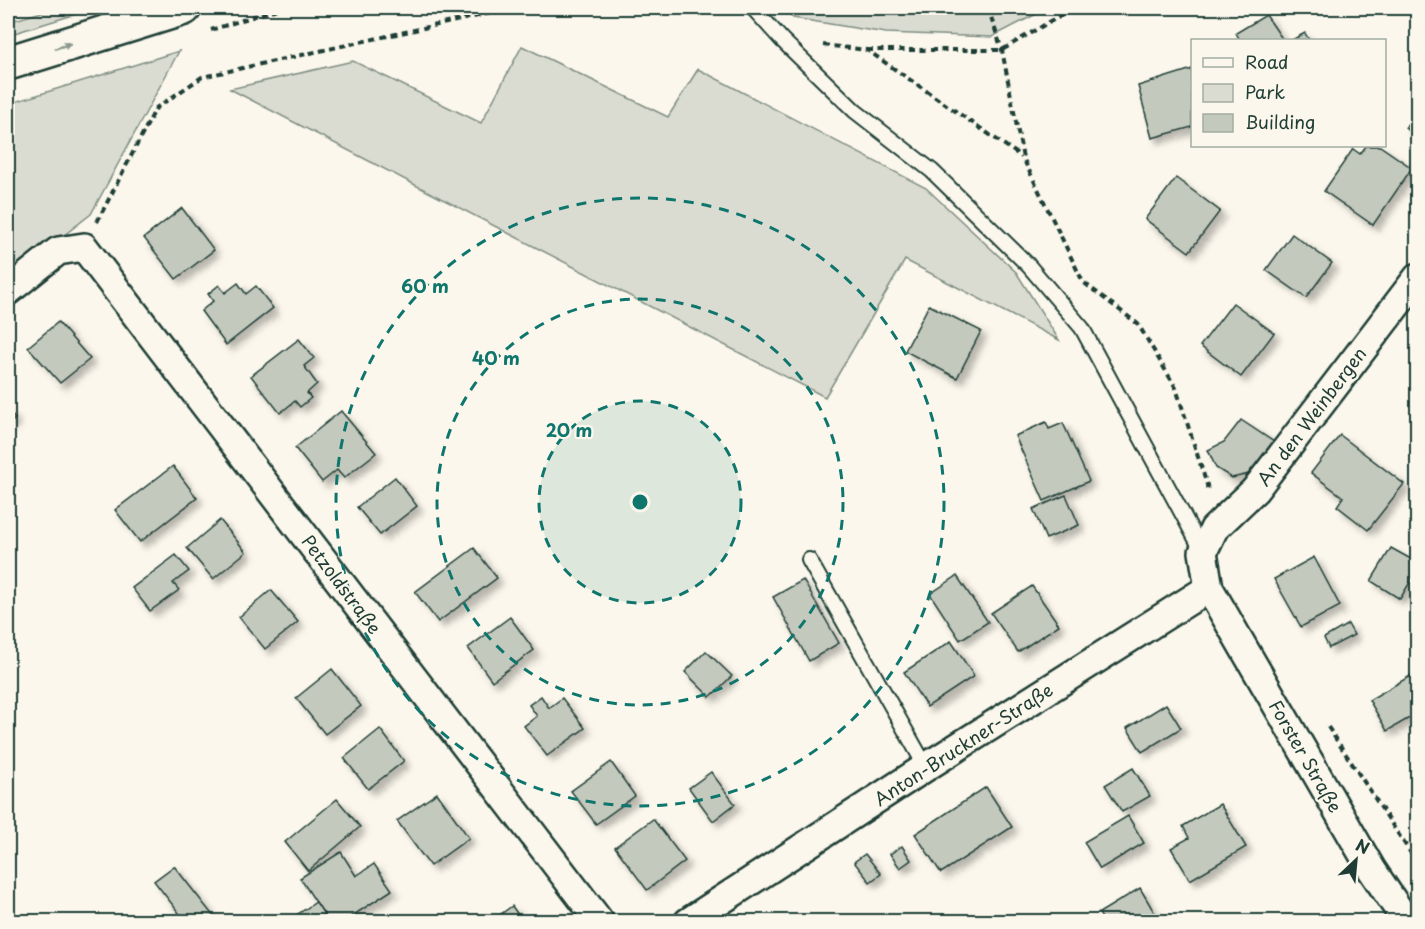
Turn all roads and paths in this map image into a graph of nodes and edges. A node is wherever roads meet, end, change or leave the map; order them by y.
1 (184, 8) edge
2 (514, 8) edge
3 (753, 8) edge
4 (988, 8) edge
5 (1073, 8) edge
6 (782, 40) junction
7 (867, 50) junction
8 (1002, 50) junction
9 (8, 63) edge
10 (1023, 158) junction
11 (84, 247) junction
12 (1418, 277) edge
13 (8, 291) edge
14 (1208, 541) junction
15 (809, 560) dead end
16 (1209, 588) junction
17 (1322, 718) dead end
18 (926, 767) junction
19 (1418, 864) edge
20 (600, 921) edge
21 (688, 921) edge
22 (1407, 921) edge

9 -> 1 main road
2 - 11 path
3 - 6 lane
4 - 8 path
5 - 8 path
6 - 7 path
6 - 14 lane
7 - 8 path
7 - 10 path
8 - 10 path
10 - 14 path
11 - 13 street
11 - 20 street, Petzoldstraße
12 - 14 street, An den Weinbergen
14 - 16 street
15 - 18 lane
16 - 18 street, Anton-Bruckner-Straße
16 - 22 street, Forster Straße
17 - 19 path
18 - 21 street, Anton-Bruckner-Straße

